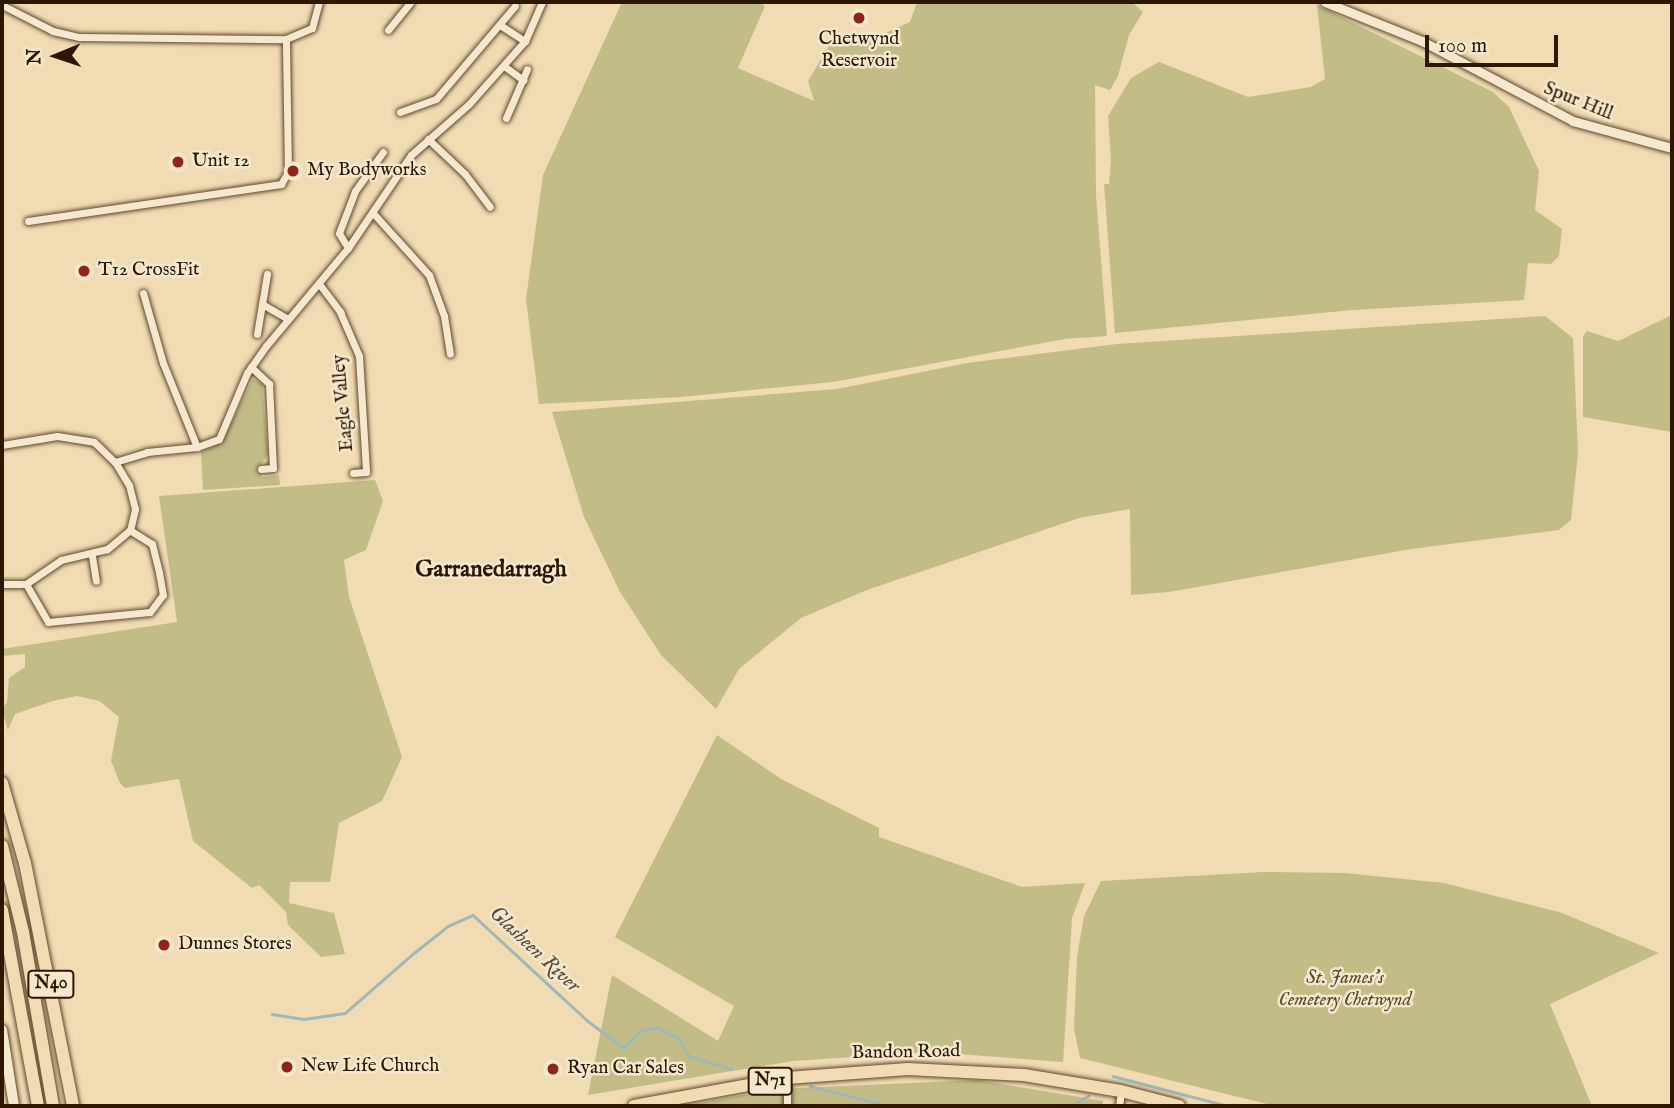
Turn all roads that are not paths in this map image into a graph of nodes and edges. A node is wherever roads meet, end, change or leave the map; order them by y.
1 (319, 2) edge
2 (411, 2) edge
3 (542, 2) edge
4 (1325, 2) edge
5 (2, 5) edge
6 (515, 6) dead end
7 (500, 25) junction
8 (388, 30) dead end
9 (286, 39) junction
10 (524, 41) junction
11 (504, 66) junction
12 (527, 69) dead end
13 (523, 80) junction
14 (400, 112) dead end
15 (506, 118) dead end
16 (428, 139) junction
17 (1672, 148) edge
18 (383, 152) dead end
19 (490, 207) dead end
20 (373, 213) junction
21 (28, 221) dead end
22 (348, 248) junction
23 (267, 274) dead end
24 (320, 285) junction
25 (143, 293) dead end
26 (262, 304) junction
27 (288, 319) junction
28 (257, 334) dead end
29 (450, 354) dead end
30 (251, 367) junction
31 (2, 445) edge
32 (197, 447) junction
33 (115, 462) junction
34 (261, 469) dead end
35 (352, 473) dead end
36 (130, 530) junction
37 (92, 556) junction
38 (96, 581) dead end
39 (2, 584) edge
40 (26, 584) junction
41 (2, 783) edge
42 (2, 846) edge
43 (2, 911) edge
44 (2, 1030) edge
45 (787, 1078) junction
46 (1121, 1091) junction
47 (14, 1106) edge
48 (38, 1106) edge
49 (53, 1106) edge
50 (73, 1106) edge
51 (634, 1106) edge
52 (787, 1106) edge
53 (1119, 1106) edge
54 (1178, 1106) edge

1 - 9 street
2 - 8 street
3 - 10 street
4 - 17 street, Spur Hill
5 - 9 street
6 - 7 street
7 - 10 street
7 - 14 street
9 - 21 street
10 - 11 street
11 - 13 street
11 - 16 street
12 - 13 street
13 - 15 street
16 - 19 street
16 - 20 street
18 - 22 street
20 - 22 street
20 - 29 street
22 - 24 street
23 - 26 street
24 - 27 street
24 - 35 street, Eagle Valley
25 - 32 street
26 - 27 street
26 - 28 street
27 - 30 street
30 - 32 street
30 - 34 street
31 - 33 street
32 - 33 street
33 - 36 street
36 - 37 street
36 - 40 street
37 - 38 street
37 - 40 street
39 - 40 street
41 - 50 main road, N40
42 - 49 main road, N40
43 - 48 main road, N40
44 - 47 main road
45 - 46 main road, Bandon Road / N71
45 - 51 main road, Bandon Road / N71
45 - 52 street
46 - 53 street
46 - 54 main road, Bandon Road / N71

